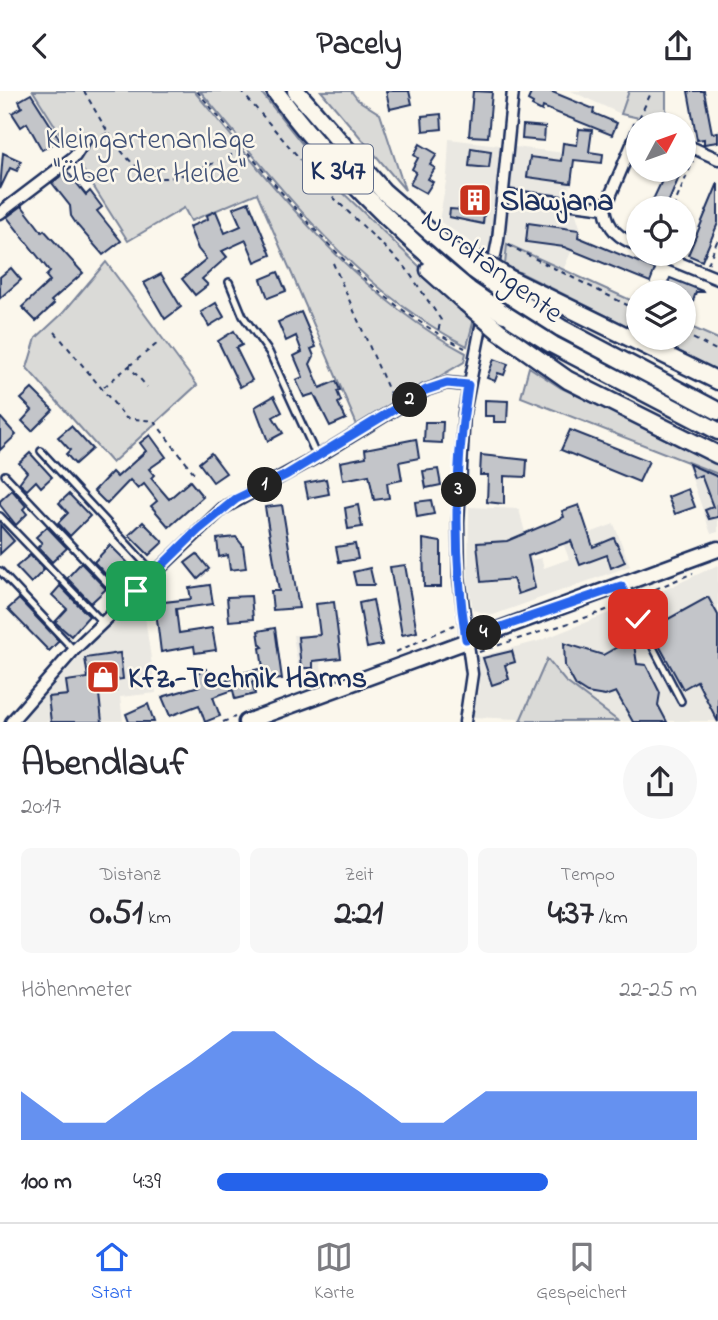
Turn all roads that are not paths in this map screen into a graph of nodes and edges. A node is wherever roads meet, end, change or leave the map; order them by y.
1 (275, 91) edge
2 (296, 91) edge
3 (513, 91) edge
4 (85, 140) road end
5 (696, 149) edge
6 (626, 157) edge
7 (718, 159) edge
8 (503, 195) junction
9 (605, 208) junction
10 (0, 213) edge
11 (626, 240) edge
12 (685, 266) edge
13 (718, 279) edge
14 (229, 282) dead end
15 (510, 288) junction
16 (468, 296) junction
17 (718, 381) edge
18 (468, 385) junction
19 (718, 411) edge
20 (718, 431) edge
21 (41, 451) dead end
22 (718, 455) edge
23 (317, 457) junction
24 (5, 475) dead end
25 (0, 516) edge
26 (718, 549) edge
27 (0, 571) edge
28 (154, 573) junction
29 (621, 586) junction
30 (125, 601) junction
31 (102, 622) junction
32 (466, 639) junction
33 (74, 650) junction
34 (681, 701) dead end
35 (11, 722) edge
36 (246, 722) edge
37 (465, 722) edge

1 - 16 highway, Nordtangente / K 347
2 - 15 highway, Nordtangente / K 347, bridge
3 - 8 street
4 - 10 street
5 - 7 street
6 - 9 street
8 - 9 street
8 - 18 street
9 - 11 street
12 - 13 street
14 - 23 lane
15 - 17 highway, K 347
15 - 19 highway, Nordtangente / K 347
16 - 20 highway, Nordtangente / K 347, bridge
16 - 22 highway, K 347, bridge
18 - 23 street
18 - 32 street
21 - 28 lane
23 - 28 street
24 - 30 lane
25 - 31 lane
26 - 29 main road
27 - 33 lane
28 - 30 street
29 - 32 main road
29 - 34 lane
30 - 31 street
31 - 33 street
32 - 36 main road
32 - 37 street
33 - 35 street

